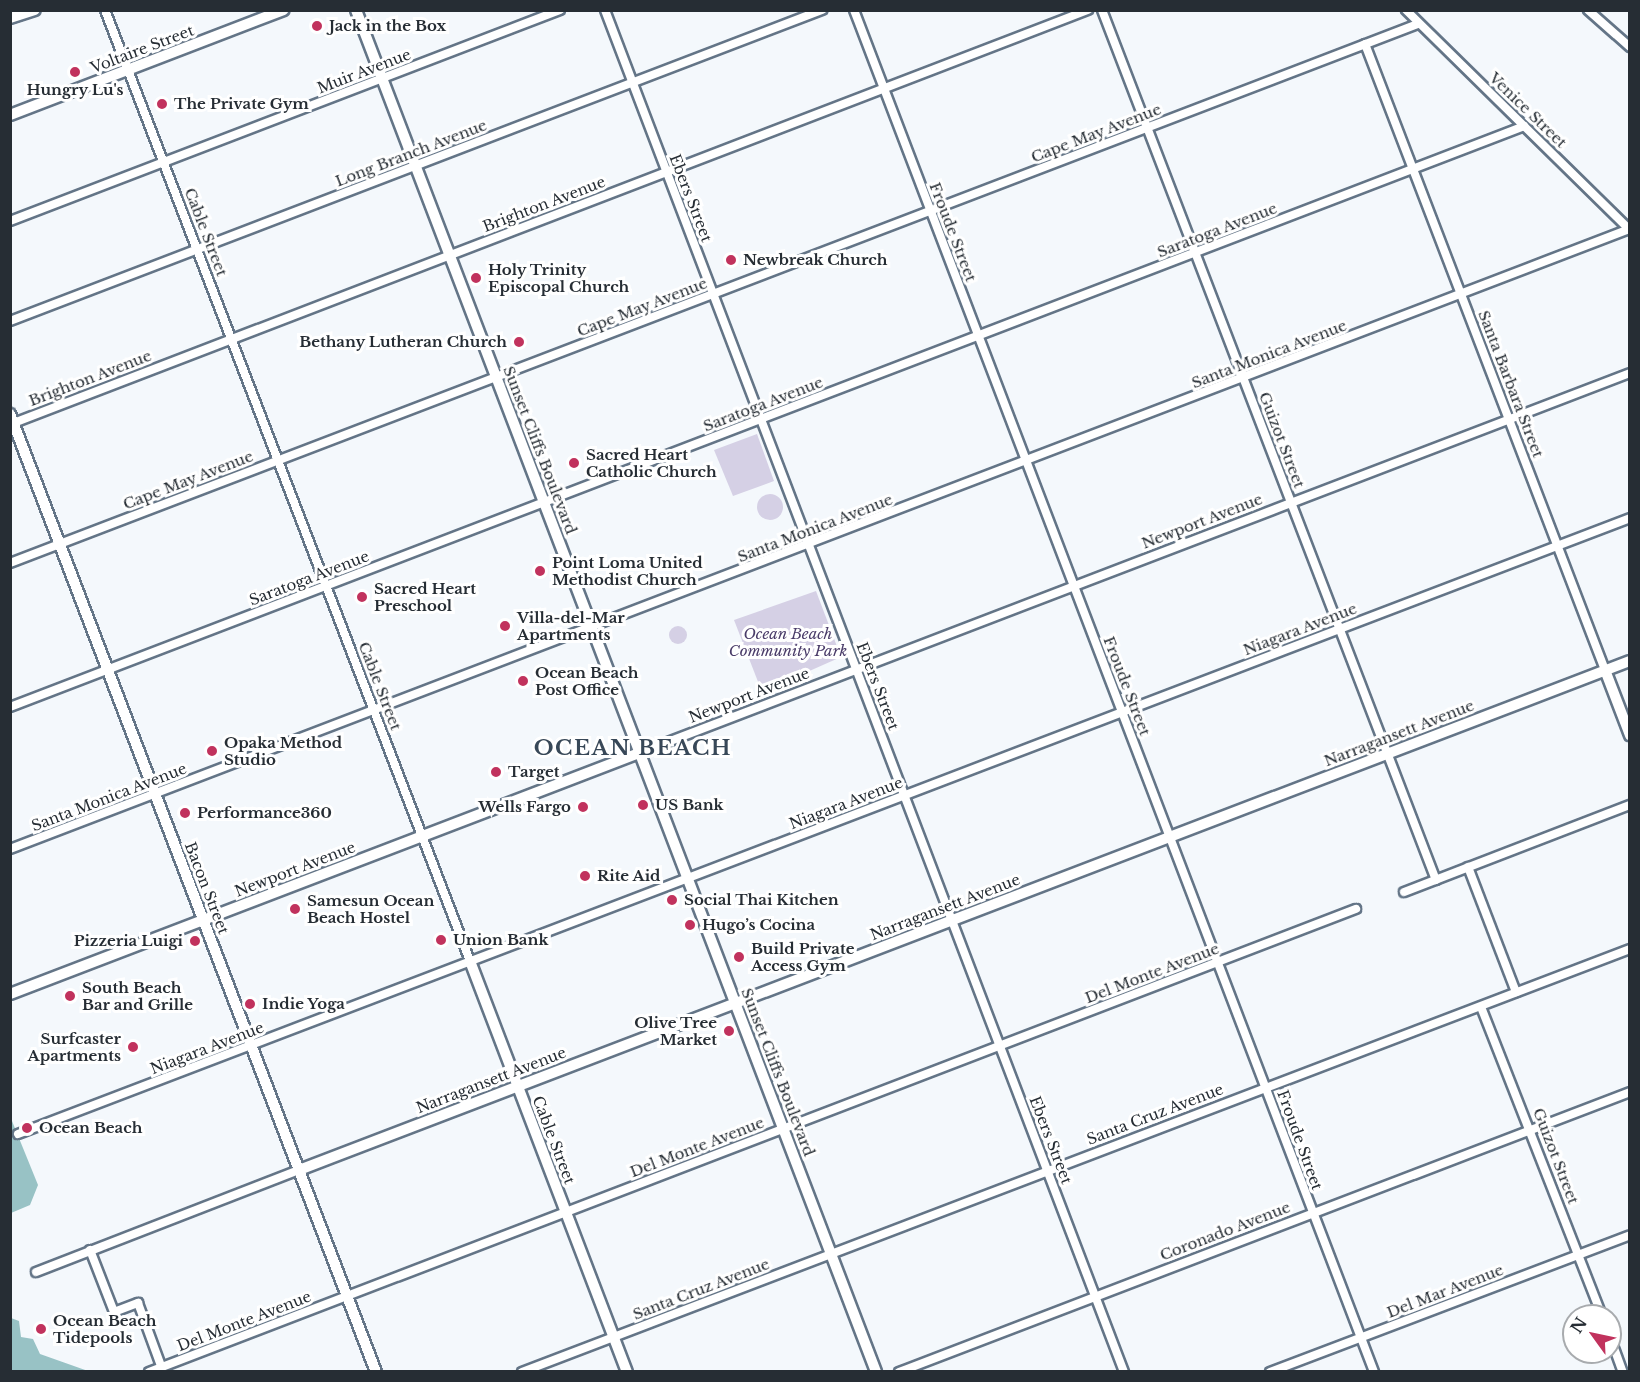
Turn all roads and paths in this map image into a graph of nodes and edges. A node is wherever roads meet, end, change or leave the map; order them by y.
1 (35, 10) edge
2 (105, 10) edge
3 (284, 10) edge
4 (356, 10) edge
5 (560, 10) edge
6 (605, 10) edge
7 (822, 10) edge
8 (854, 10) edge
9 (1088, 10) edge
10 (1102, 10) edge
11 (1406, 10) edge
12 (1588, 10) edge
13 (10, 18) edge
14 (1418, 24) junction
15 (1365, 44) junction
16 (1629, 47) edge
17 (128, 70) junction
18 (382, 79) junction
19 (632, 83) junction
20 (885, 90) junction
21 (10, 115) edge
22 (1524, 126) junction
23 (1148, 128) junction
24 (163, 162) junction
25 (415, 166) junction
26 (1413, 169) junction
27 (666, 172) junction
28 (931, 211) junction
29 (10, 221) edge
30 (1629, 230) edge
31 (197, 250) junction
32 (1195, 253) junction
33 (449, 255) junction
34 (714, 294) junction
35 (1462, 294) junction
36 (10, 321) edge
37 (978, 337) junction
38 (231, 339) junction
39 (1629, 373) edge
40 (496, 377) junction
41 (1243, 378) junction
42 (760, 419) junction
43 (1508, 419) junction
44 (12, 420) edge
45 (278, 461) junction
46 (1025, 462) junction
47 (544, 503) junction
48 (1291, 504) junction
49 (1629, 518) edge
50 (60, 543) junction
51 (808, 544) junction
52 (1556, 545) junction
53 (10, 563) edge
54 (326, 586) junction
55 (1074, 586) junction
56 (591, 628) junction
57 (1339, 629) junction
58 (1629, 661) edge
59 (108, 669) junction
60 (857, 670) junction
61 (1605, 670) junction
62 (10, 706) edge
63 (373, 711) junction
64 (1122, 711) junction
65 (1629, 735) edge
66 (639, 753) junction
67 (1387, 753) junction
68 (156, 794) junction
69 (904, 796) junction
70 (1629, 805) edge
71 (422, 836) junction
72 (1169, 837) junction
73 (10, 849) edge
74 (1468, 867) junction
75 (687, 878) junction
76 (1436, 880) junction
77 (1404, 892) dead end
78 (1356, 909) dead end
79 (204, 920) junction
80 (952, 920) junction
81 (1629, 949) edge
82 (470, 961) junction
83 (1218, 963) junction
84 (1516, 992) junction
85 (12, 994) edge
86 (735, 1004) junction
87 (1481, 1007) junction
88 (1000, 1045) junction
89 (251, 1046) junction
90 (517, 1086) junction
91 (1265, 1086) junction
92 (1629, 1092) edge
93 (783, 1128) junction
94 (1532, 1130) junction
95 (18, 1134) dead end
96 (299, 1170) junction
97 (1049, 1171) junction
98 (565, 1212) junction
99 (1312, 1212) junction
100 (1629, 1235) edge
101 (90, 1250) junction
102 (831, 1254) junction
103 (1579, 1254) junction
104 (36, 1272) dead end
105 (347, 1296) junction
106 (1096, 1296) junction
107 (1598, 1304) edge
108 (613, 1337) junction
109 (1361, 1337) junction
110 (161, 1366) junction
111 (149, 1371) edge
112 (376, 1371) edge
113 (522, 1371) edge
114 (627, 1371) edge
115 (876, 1371) edge
116 (899, 1371) edge
117 (1124, 1371) edge
118 (1270, 1371) edge
119 (1374, 1371) edge

1 - 13 street
2 - 17 street, Cable Street
3 - 17 street, Voltaire Street
4 - 18 street, Sunset Cliffs Boulevard
5 - 18 street, Muir Avenue
6 - 19 street, Ebers Street
7 - 19 street, Long Branch Avenue
8 - 20 street, Froude Street
9 - 20 street, Brighton Avenue
10 - 23 street, Guizot Street
11 - 14 street, Venice Street
12 - 16 street
14 - 15 street, Cape May Avenue
14 - 22 street, Venice Street
15 - 23 street, Cape May Avenue
15 - 26 street, Santa Barbara Street
17 - 21 street, Voltaire Street
17 - 24 street, Cable Street
18 - 24 street, Muir Avenue
18 - 25 street, Sunset Cliffs Boulevard
19 - 25 street, Long Branch Avenue
19 - 27 street, Ebers Street
20 - 27 street, Brighton Avenue
20 - 28 street, Froude Street
22 - 26 street, Saratoga Avenue
22 - 30 street, Venice Street
23 - 28 street, Cape May Avenue
23 - 32 street, Guizot Street
24 - 29 street, Muir Avenue
24 - 31 street, Cable Street
25 - 31 street, Long Branch Avenue
25 - 33 street, Sunset Cliffs Boulevard
26 - 32 street, Saratoga Avenue
26 - 35 street, Santa Barbara Street
27 - 33 street, Brighton Avenue
27 - 34 street, Ebers Street
28 - 34 street, Cape May Avenue
28 - 37 street, Froude Street
30 - 35 street, Santa Monica Avenue
31 - 36 street, Long Branch Avenue
31 - 38 street, Cable Street
32 - 37 street, Saratoga Avenue
32 - 41 street, Guizot Street
33 - 38 street, Brighton Avenue
33 - 40 street, Sunset Cliffs Boulevard
34 - 40 street, Cape May Avenue
34 - 42 street, Ebers Street
35 - 41 street, Santa Monica Avenue
35 - 43 street, Santa Barbara Street
37 - 42 street, Saratoga Avenue
37 - 46 street, Froude Street
38 - 44 street, Brighton Avenue
38 - 45 street, Cable Street
39 - 43 street, Newport Avenue
40 - 45 street, Cape May Avenue
40 - 47 street, Sunset Cliffs Boulevard
41 - 46 street, Santa Monica Avenue
41 - 48 street, Guizot Street
42 - 47 street, Saratoga Avenue
42 - 51 street, Ebers Street
43 - 48 street, Newport Avenue
43 - 52 street, Santa Barbara Street
44 - 50 street, Bacon Street
45 - 50 street, Cape May Avenue
45 - 54 street, Cable Street
46 - 51 street, Santa Monica Avenue
46 - 55 street, Froude Street
47 - 54 street, Saratoga Avenue
47 - 56 street, Sunset Cliffs Boulevard
48 - 55 street, Newport Avenue
48 - 57 street, Guizot Street
49 - 52 street, Niagara Avenue
50 - 53 street, Cape May Avenue
50 - 59 street, Bacon Street
51 - 56 street, Santa Monica Avenue
51 - 60 street, Ebers Street
52 - 57 street, Niagara Avenue
52 - 61 street, Santa Barbara Street
54 - 59 street, Saratoga Avenue
54 - 63 street, Cable Street
55 - 60 street, Newport Avenue
55 - 64 street, Froude Street
56 - 63 street, Santa Monica Avenue
56 - 66 street, Sunset Cliffs Boulevard
57 - 64 street, Niagara Avenue
57 - 67 street, Guizot Street
58 - 61 street, Narragansett Avenue
59 - 62 street, Saratoga Avenue
59 - 68 street, Bacon Street
60 - 66 street, Newport Avenue
60 - 69 street, Ebers Street
61 - 65 street, Santa Barbara Street
61 - 67 street, Narragansett Avenue
63 - 68 street, Santa Monica Avenue
63 - 71 street, Cable Street
64 - 69 street, Niagara Avenue
64 - 72 street, Froude Street
66 - 71 street, Newport Avenue
66 - 75 street, Sunset Cliffs Boulevard
67 - 72 street, Narragansett Avenue
67 - 76 street, Guizot Street
68 - 73 street, Santa Monica Avenue
68 - 79 street, Bacon Street
69 - 75 street, Niagara Avenue
69 - 80 street, Ebers Street
70 - 74 street
71 - 79 street, Newport Avenue
71 - 82 street, Cable Street
72 - 80 street, Narragansett Avenue
72 - 83 street, Froude Street
74 - 76 street
74 - 84 street
75 - 82 street, Niagara Avenue
75 - 86 street, Sunset Cliffs Boulevard
76 - 77 street
78 - 83 street, Del Monte Avenue
79 - 85 street, Newport Avenue
79 - 89 street, Bacon Street
80 - 86 street, Narragansett Avenue
80 - 88 street, Ebers Street
81 - 84 street, Santa Cruz Avenue
82 - 89 street, Niagara Avenue
82 - 90 street, Cable Street
83 - 88 street, Del Monte Avenue
83 - 91 street, Froude Street
84 - 87 street, Santa Cruz Avenue
86 - 90 street, Narragansett Avenue
86 - 93 street, Sunset Cliffs Boulevard
87 - 91 street, Santa Cruz Avenue
87 - 94 street, Guizot Street
88 - 93 street, Del Monte Avenue
88 - 97 street, Ebers Street
89 - 95 street, Niagara Avenue
89 - 96 street, Bacon Street
90 - 96 street, Narragansett Avenue
90 - 98 street, Cable Street
91 - 97 street, Santa Cruz Avenue
91 - 99 street, Froude Street
92 - 94 street, Coronado Avenue
93 - 98 street, Del Monte Avenue
93 - 102 street, Sunset Cliffs Boulevard
94 - 99 street, Coronado Avenue
94 - 103 street, Guizot Street
96 - 101 street, Narragansett Avenue
96 - 105 street, Bacon Street
97 - 102 street, Santa Cruz Avenue
97 - 106 street, Ebers Street
98 - 105 street, Del Monte Avenue
98 - 108 street, Cable Street
99 - 106 street, Coronado Avenue
99 - 109 street, Froude Street
100 - 103 street, Del Mar Avenue
101 - 104 street, Narragansett Avenue
101 - 110 street
102 - 108 street, Santa Cruz Avenue
102 - 115 street, Sunset Cliffs Boulevard
103 - 107 street, Guizot Street
103 - 109 street, Del Mar Avenue
105 - 110 street, Del Monte Avenue
105 - 112 street, Bacon Street
106 - 116 street, Coronado Avenue
106 - 117 street, Ebers Street
108 - 113 street, Santa Cruz Avenue
108 - 114 street, Cable Street
109 - 118 street, Del Mar Avenue
109 - 119 street, Froude Street
110 - 111 street, Del Monte Avenue

